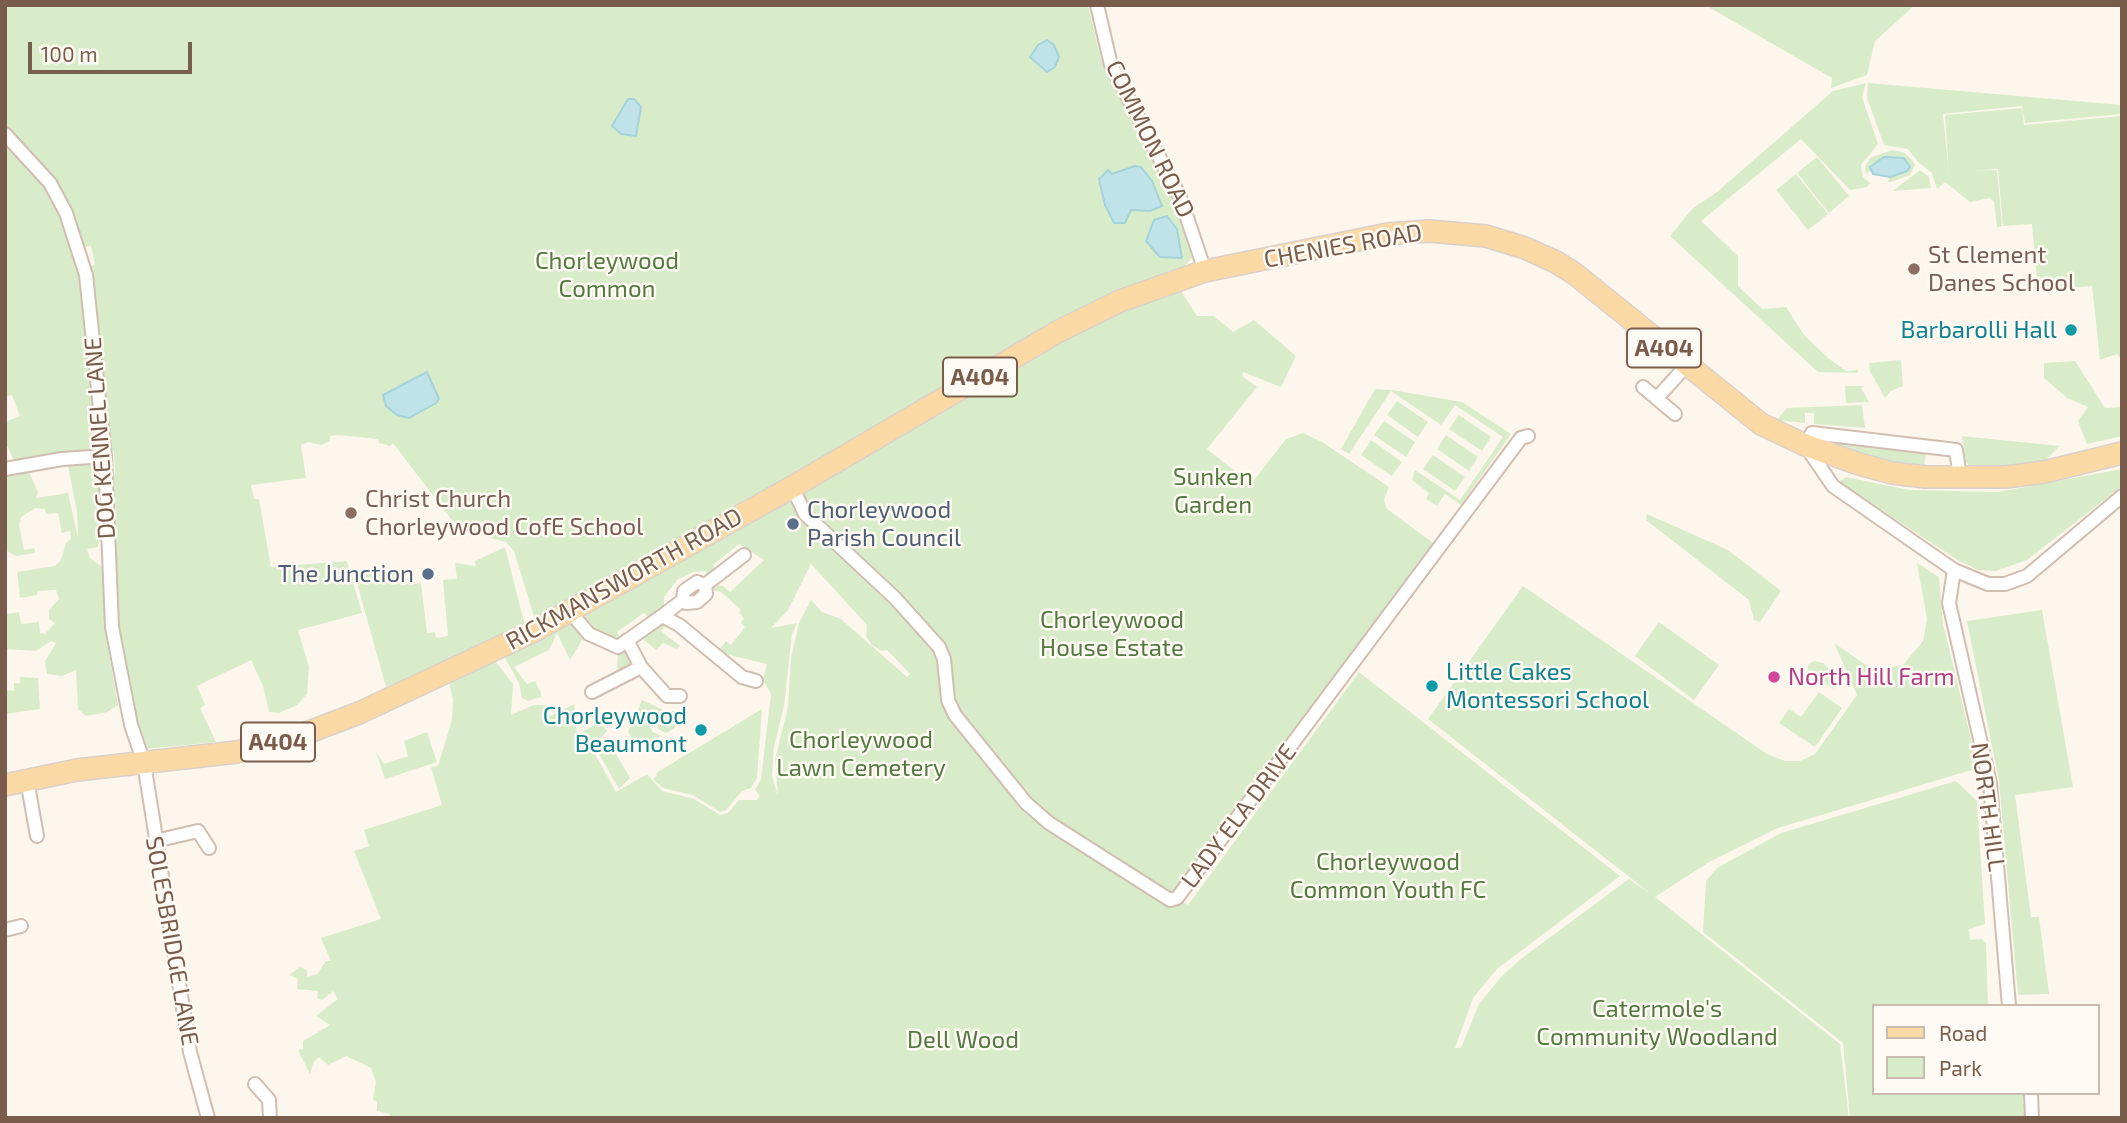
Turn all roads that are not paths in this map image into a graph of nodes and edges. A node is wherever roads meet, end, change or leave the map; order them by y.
1 (1097, 5) edge
2 (5, 134) edge
3 (1205, 271) junction
4 (1686, 366) junction
5 (1643, 387) dead end
6 (1657, 398) junction
7 (1675, 414) dead end
8 (1528, 436) dead end
9 (1805, 445) junction
10 (2122, 453) edge
11 (104, 456) junction
12 (7, 467) edge
13 (1960, 477) junction
14 (796, 484) junction
15 (2122, 496) edge
16 (744, 555) dead end
17 (1954, 570) junction
18 (570, 612) junction
19 (662, 616) junction
20 (627, 640) junction
21 (640, 667) junction
22 (756, 681) dead end
23 (592, 692) dead end
24 (680, 696) dead end
25 (144, 763) junction
26 (27, 780) junction
27 (5, 785) edge
28 (37, 836) dead end
29 (155, 841) junction
30 (209, 848) dead end
31 (21, 926) dead end
32 (5, 930) edge
33 (2008, 1004) edge
34 (255, 1084) dead end
35 (2031, 1095) edge
36 (208, 1118) edge
37 (270, 1118) edge
38 (2032, 1118) edge

1 - 3 street, COMMON ROAD
2 - 11 street, DOG KENNEL LANE
3 - 4 main road, CHENIES ROAD / A404
3 - 14 main road, RICKMANSWORTH ROAD / A404
4 - 6 street
4 - 9 main road, CHENIES ROAD / A404
5 - 6 street
6 - 7 street
8 - 14 street, LADY ELA DRIVE
9 - 13 main road, CHENIES ROAD / A404
9 - 13 street
9 - 17 street
10 - 13 main road, CHENIES ROAD / A404
11 - 12 street
11 - 25 street, DOG KENNEL LANE
14 - 18 main road, RICKMANSWORTH ROAD / A404
15 - 17 street
16 - 19 street
17 - 33 street, NORTH HILL
18 - 20 street
18 - 25 main road, RICKMANSWORTH ROAD / A404
19 - 20 street
19 - 22 street
20 - 21 street
21 - 23 street
21 - 24 street
25 - 26 main road, RICKMANSWORTH ROAD / A404
25 - 29 street, SOLESBRIDGE LANE
26 - 27 main road, RICKMANSWORTH ROAD / A404
26 - 28 street
29 - 30 street
29 - 36 street, SOLESBRIDGE LANE
31 - 32 street
34 - 37 street
35 - 38 street

